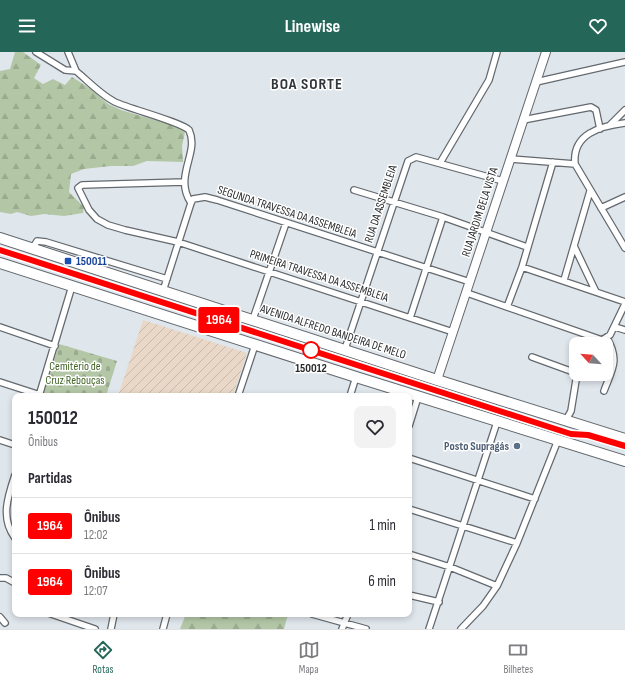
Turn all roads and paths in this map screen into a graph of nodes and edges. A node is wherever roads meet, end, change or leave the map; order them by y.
1 (36, 52) edge
2 (68, 52) edge
3 (497, 52) edge
4 (546, 52) edge
5 (625, 62) edge
6 (76, 71) junction
7 (536, 82) junction
8 (625, 110) edge
9 (523, 120) junction
10 (625, 123) edge
11 (610, 125) junction
12 (600, 129) junction
13 (511, 159) junction
14 (553, 162) junction
15 (440, 163) junction
16 (575, 164) junction
17 (503, 181) junction
18 (184, 182) junction
19 (354, 190) dead end
20 (590, 191) junction
21 (625, 197) edge
22 (393, 202) junction
23 (191, 203) junction
24 (601, 208) junction
25 (443, 217) junction
26 (286, 223) junction
27 (486, 232) junction
28 (3, 242) edge
29 (178, 242) junction
30 (574, 246) junction
31 (527, 247) junction
32 (625, 248) edge
33 (32, 249) junction
34 (377, 252) junction
35 (0, 262) edge
36 (522, 267) junction
37 (427, 268) junction
38 (270, 272) junction
39 (167, 279) junction
40 (564, 280) junction
41 (470, 282) junction
42 (72, 286) junction
43 (163, 291) junction
44 (596, 292) junction
45 (467, 293) junction
46 (360, 301) junction
47 (625, 303) edge
48 (507, 307) junction
49 (410, 318) junction
50 (253, 319) junction
51 (0, 327) edge
52 (615, 327) junction
53 (625, 330) edge
54 (453, 332) junction
55 (592, 337) edge
56 (608, 337) edge
57 (255, 345) junction
58 (55, 346) junction
59 (345, 350) junction
60 (613, 351) edge
61 (532, 357) dead end
62 (613, 366) edge
63 (569, 371) edge
64 (356, 377) junction
65 (436, 380) junction
66 (576, 381) edge
67 (608, 381) edge
68 (0, 382) edge
69 (604, 391) dead end
70 (34, 393) edge
71 (41, 393) edge
72 (239, 393) edge
73 (351, 393) edge
74 (406, 393) edge
75 (412, 395) edge
76 (418, 397) junction
77 (412, 416) edge
78 (566, 420) junction
79 (497, 422) junction
80 (625, 439) edge
81 (0, 440) edge
82 (558, 440) junction
83 (12, 444) edge
84 (412, 459) edge
85 (625, 461) edge
86 (478, 481) junction
87 (12, 485) edge
88 (534, 499) junction
89 (412, 510) edge
90 (463, 526) junction
91 (12, 532) edge
92 (517, 543) junction
93 (412, 555) edge
94 (450, 567) junction
95 (0, 578) edge
96 (12, 581) edge
97 (497, 586) junction
98 (412, 596) edge
99 (439, 602) junction
100 (0, 617) edge
101 (61, 617) edge
102 (113, 617) edge
103 (166, 617) edge
104 (320, 617) edge
105 (5, 623) dead end
106 (343, 626) edge
107 (95, 629) edge
108 (110, 629) edge
109 (163, 629) edge
110 (366, 629) edge
111 (429, 629) edge
112 (461, 629) edge

1 - 6 street
2 - 6 street
3 - 15 street
4 - 7 main road, RUA JARDIM BELA VISTA
5 - 7 street
6 - 18 street
7 - 9 main road, RUA JARDIM BELA VISTA
8 - 11 street
9 - 12 street
9 - 13 main road, RUA JARDIM BELA VISTA
10 - 11 street
11 - 12 street
12 - 16 street
13 - 14 street
13 - 17 main road, RUA JARDIM BELA VISTA
14 - 16 street
14 - 31 street
15 - 17 street, RUA DA ASSEMBLEIA
15 - 22 street, RUA DA ASSEMBLEIA
16 - 20 street
17 - 27 main road, RUA JARDIM BELA VISTA
18 - 23 street
18 - 29 street, PRIMEIRA TRAVESSA DA ASSEMBLEIA
19 - 22 street
20 - 24 street
20 - 30 street
21 - 24 street
22 - 25 street
22 - 34 street, RUA DA ASSEMBLEIA
23 - 26 street, SEGUNDA TRAVESSA DA ASSEMBLEIA
23 - 29 street
24 - 32 street
25 - 27 street
25 - 37 street
26 - 34 street, SEGUNDA TRAVESSA DA ASSEMBLEIA
26 - 38 street
27 - 31 street
27 - 41 main road, RUA JARDIM BELA VISTA
28 - 33 highway, AVENIDA ALFREDO BANDEIRA DE MELO
29 - 38 street, PRIMEIRA TRAVESSA DA ASSEMBLEIA
29 - 39 street
30 - 40 street
30 - 44 street
31 - 36 street
33 - 39 street
33 - 43 highway, AVENIDA ALFREDO BANDEIRA DE MELO
34 - 37 street, SEGUNDA TRAVESSA DA ASSEMBLEIA
34 - 46 street, RUA DA ASSEMBLEIA
35 - 42 highway
36 - 40 street
36 - 48 street
37 - 41 street, SEGUNDA TRAVESSA DA ASSEMBLEIA
37 - 49 street
38 - 46 street, PRIMEIRA TRAVESSA DA ASSEMBLEIA
38 - 50 street
39 - 43 street
40 - 44 street
41 - 45 main road, RUA JARDIM BELA VISTA
42 - 57 highway
42 - 58 street
43 - 50 highway, AVENIDA ALFREDO BANDEIRA DE MELO
44 - 47 street
45 - 48 street
45 - 54 main road, RUA JARDIM BELA VISTA
46 - 49 street, PRIMEIRA TRAVESSA DA ASSEMBLEIA
46 - 59 street, RUA DA ASSEMBLEIA
47 - 52 street
48 - 55 street
49 - 54 street, PRIMEIRA TRAVESSA DA ASSEMBLEIA
50 - 59 highway, AVENIDA ALFREDO BANDEIRA DE MELO
51 - 58 street
52 - 53 street
52 - 56 street
54 - 65 main road, RUA JARDIM BELA VISTA
57 - 64 highway
57 - 72 street
58 - 71 street
59 - 65 highway, AVENIDA ALFREDO BANDEIRA DE MELO
60 - 62 street
61 - 63 street
64 - 73 street
64 - 74 highway
65 - 78 highway, AVENIDA ALFREDO BANDEIRA DE MELO
66 - 78 street
67 - 69 street
68 - 70 street
75 - 76 highway
76 - 77 street
76 - 79 highway
78 - 80 highway, AVENIDA ALFREDO BANDEIRA DE MELO
79 - 82 highway
79 - 86 street
81 - 83 street
82 - 85 highway
82 - 88 street
84 - 86 street
86 - 88 street
86 - 90 street
87 - 91 street
88 - 92 street
89 - 90 street
90 - 92 street
90 - 94 street
92 - 97 street
93 - 94 street
94 - 97 street
94 - 99 street
95 - 96 street
97 - 112 street
98 - 99 street
99 - 111 street
100 - 105 street
101 - 107 street
102 - 108 street
103 - 109 street
104 - 106 street
106 - 110 street

